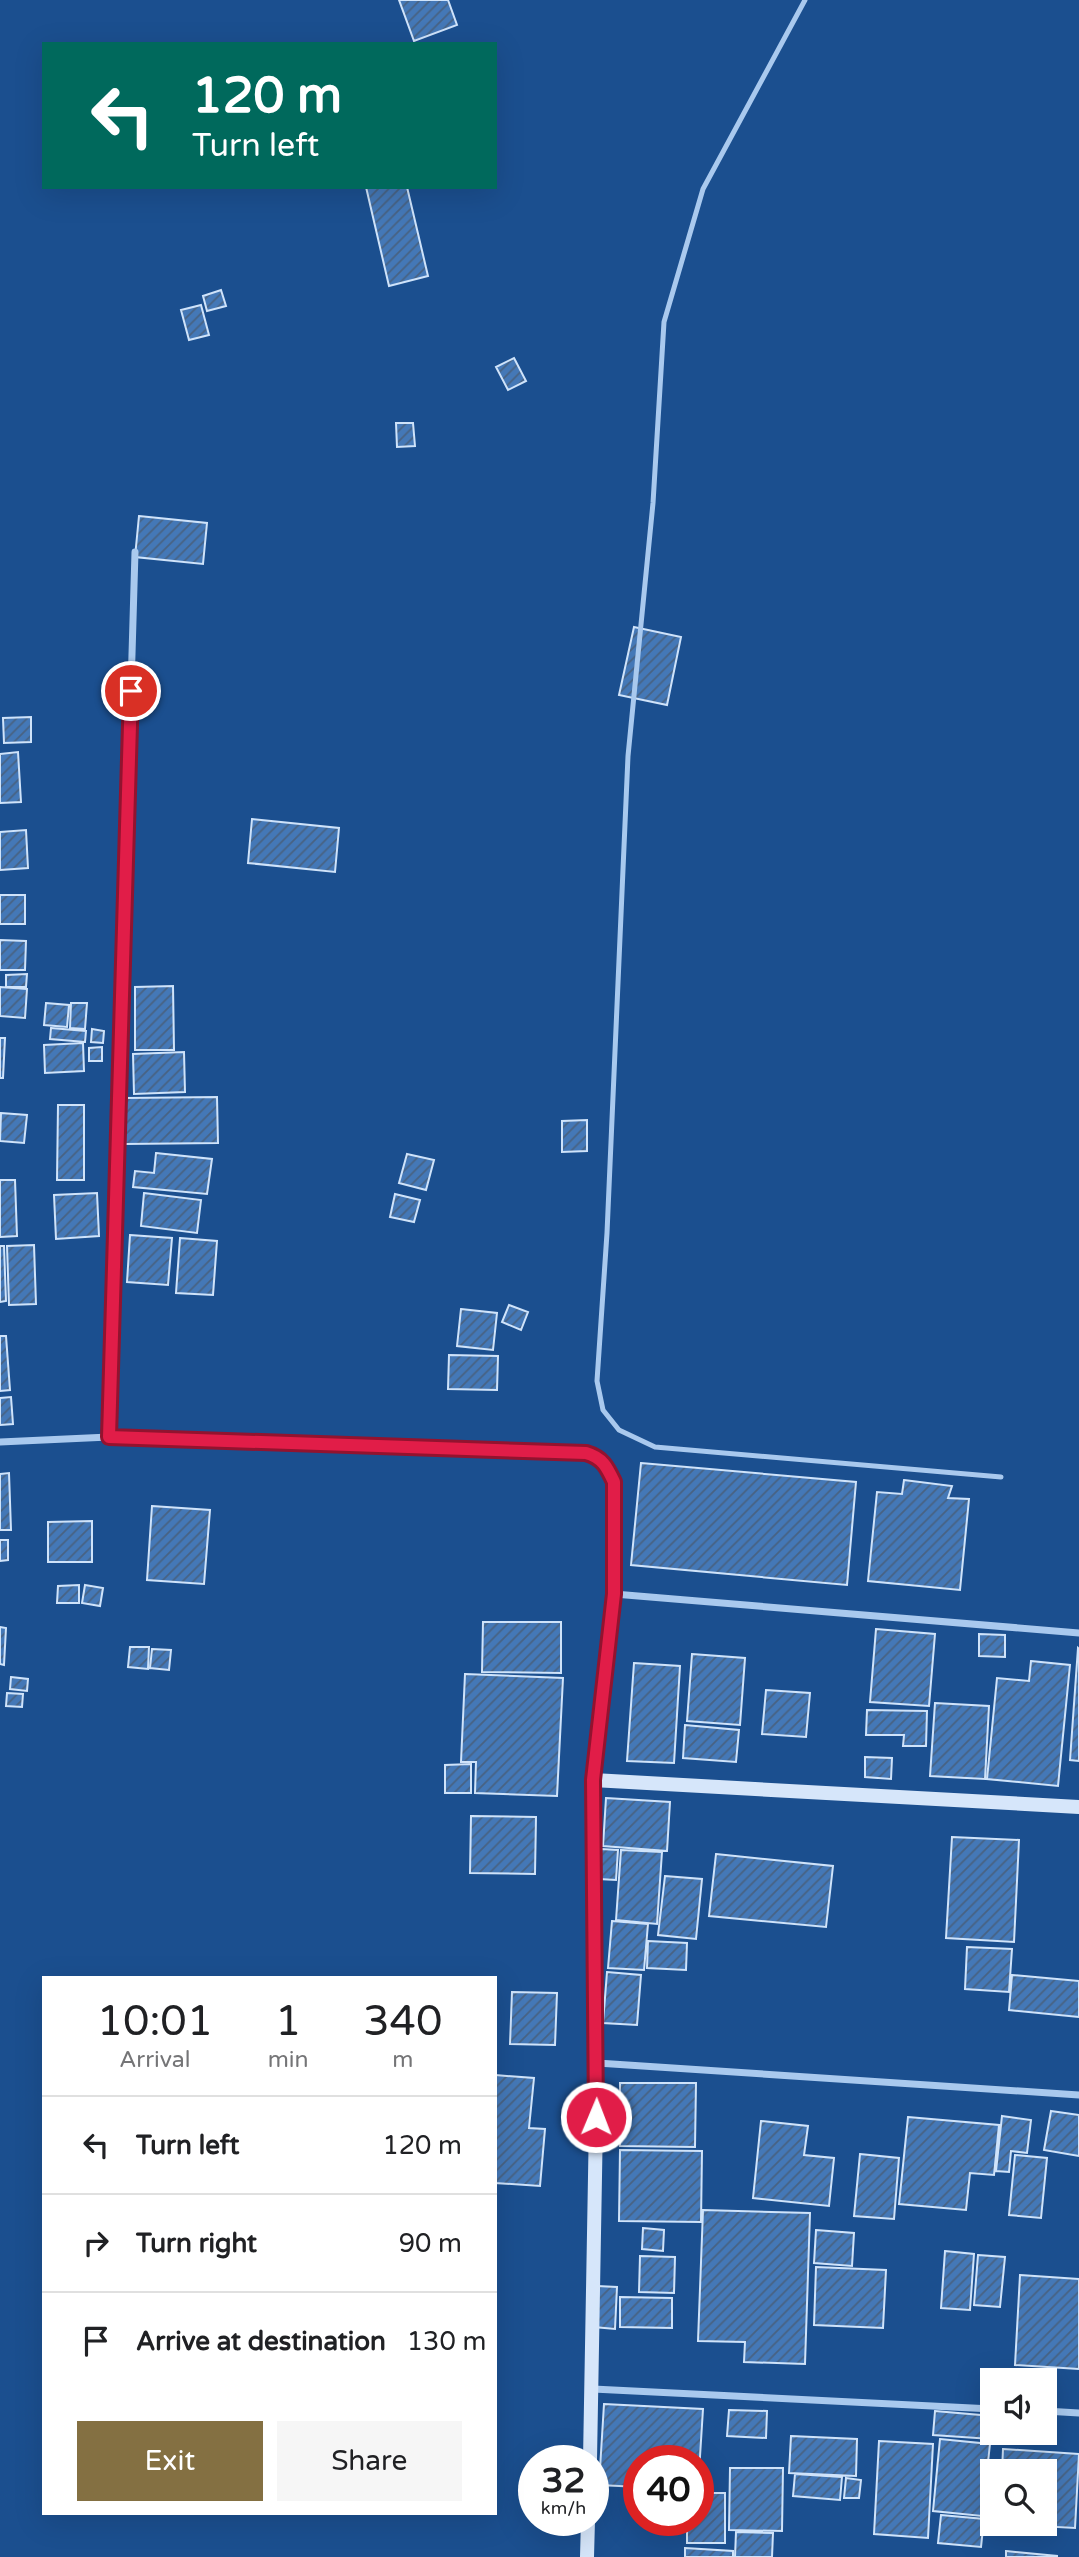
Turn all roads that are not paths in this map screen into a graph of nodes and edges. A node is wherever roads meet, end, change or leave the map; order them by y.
1 (805, 0) edge
2 (135, 552) dead end
3 (109, 1437) junction
4 (0, 1442) edge
5 (1001, 1477) dead end
6 (614, 1594) junction
7 (1079, 1633) edge
8 (593, 1780) junction
9 (1079, 1807) edge
10 (597, 2063) junction
11 (1079, 2095) edge
12 (593, 2389) junction
13 (980, 2408) edge
14 (1057, 2412) edge
15 (1079, 2413) edge
16 (591, 2445) edge
17 (588, 2536) edge
18 (587, 2557) edge

1 - 5 lane
2 - 3 street
3 - 4 street
3 - 6 street
6 - 7 street
6 - 8 street
8 - 9 street
8 - 10 street
10 - 11 street
10 - 12 street
12 - 13 street
12 - 16 street
14 - 15 street
17 - 18 street

